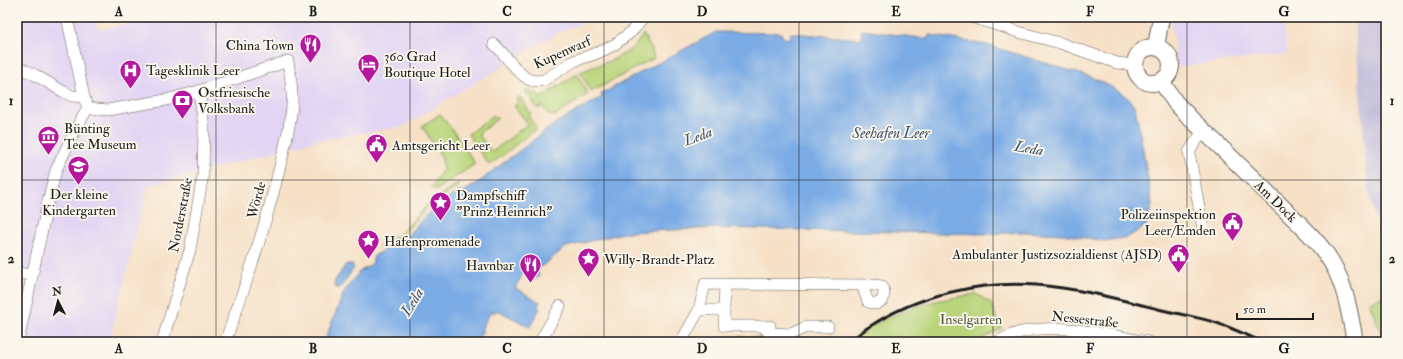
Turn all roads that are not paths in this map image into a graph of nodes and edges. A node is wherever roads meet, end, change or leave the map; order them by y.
1 (67, 17) edge
2 (643, 17) edge
3 (971, 17) edge
4 (1161, 17) edge
5 (494, 44) dead end
6 (1156, 47) junction
7 (1134, 65) junction
8 (17, 66) edge
9 (1161, 81) junction
10 (199, 91) junction
11 (84, 97) junction
12 (88, 108) junction
13 (1204, 131) junction
14 (1203, 229) dead end
15 (17, 273) edge
16 (32, 275) junction
17 (725, 285) junction
18 (862, 285) dead end
19 (560, 306) dead end
20 (699, 310) junction
21 (724, 310) junction
22 (828, 327) dead end
23 (18, 342) edge
24 (162, 342) edge
25 (225, 342) edge
26 (540, 342) edge
27 (681, 342) edge
28 (997, 342) edge
29 (1148, 342) edge
30 (1355, 342) edge

1 - 11 street
2 - 5 street, Kupenwarf
3 - 7 street
4 - 6 main road
6 - 7 main road
6 - 9 main road
7 - 9 main road
8 - 11 street
9 - 13 main road, Am Dock
10 - 12 street
10 - 24 street, Norderstraße
10 - 25 street, Wörde
11 - 12 street
12 - 16 street
13 - 14 street
13 - 30 main road, Am Dock
15 - 16 street
16 - 23 street
17 - 18 street
17 - 20 street
17 - 21 street
19 - 26 street
20 - 21 street
20 - 27 street
21 - 22 street
28 - 29 street, Nessestraße

